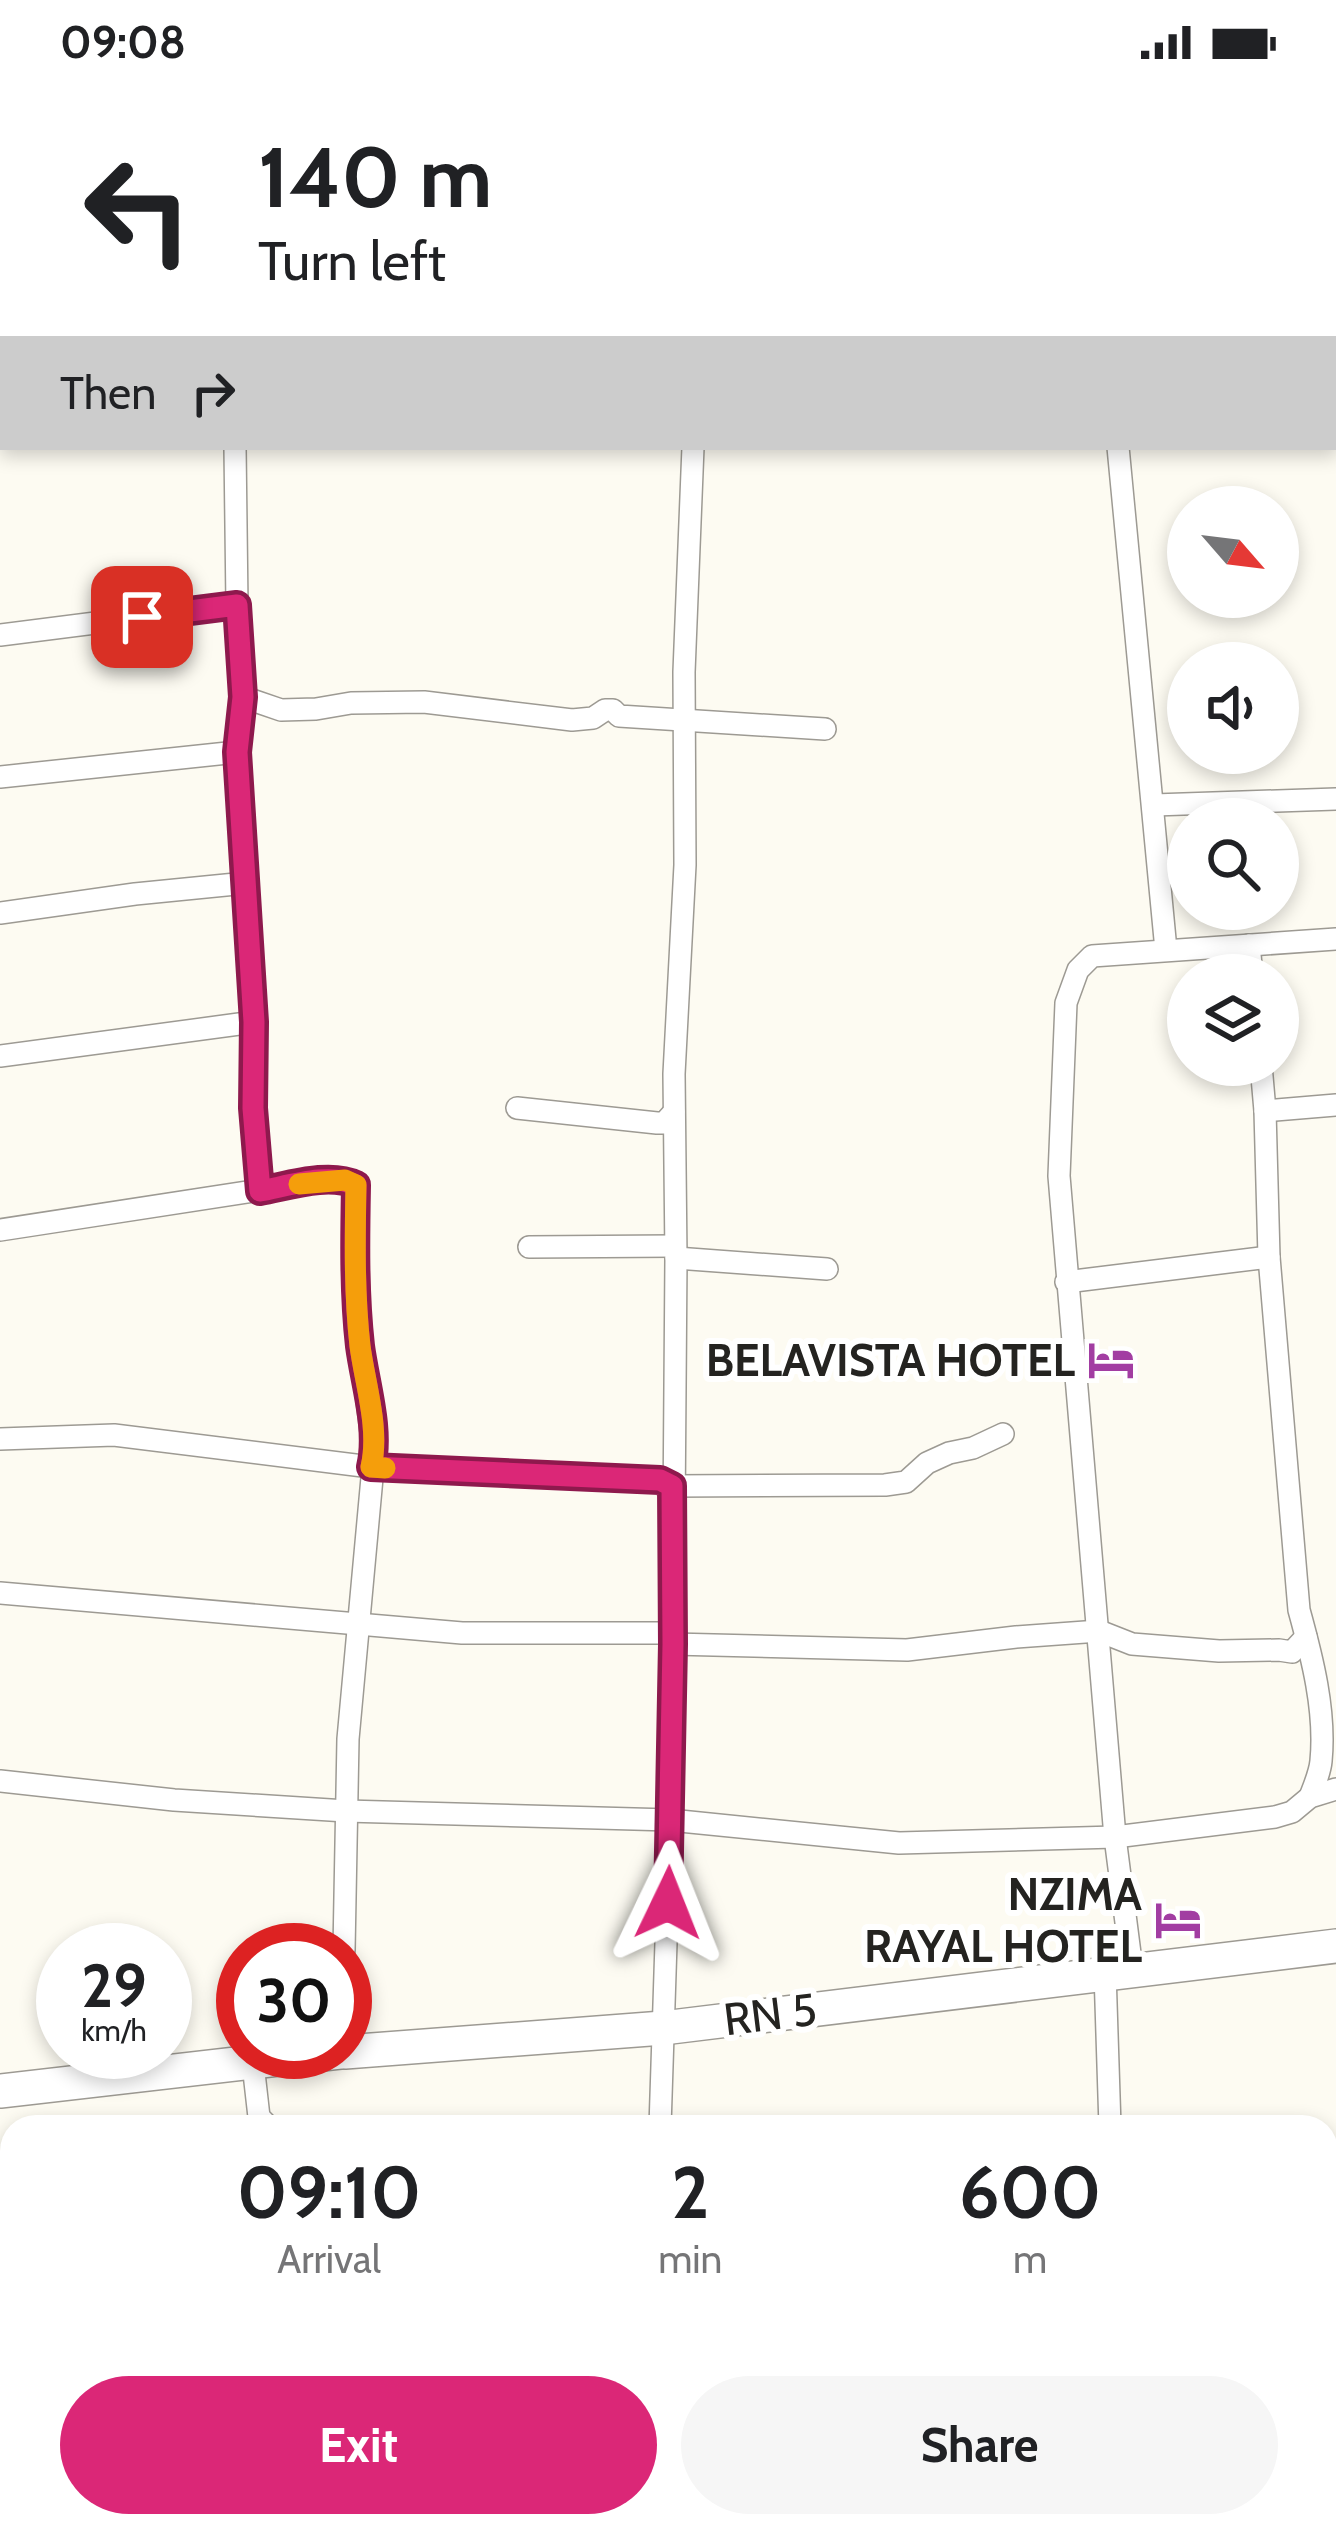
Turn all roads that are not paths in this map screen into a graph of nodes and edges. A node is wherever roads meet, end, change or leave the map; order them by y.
1 (235, 450) edge
2 (693, 450) edge
3 (1118, 450) edge
4 (237, 605) junction
5 (0, 635) edge
6 (243, 697) junction
7 (685, 720) junction
8 (825, 729) dead end
9 (237, 752) junction
10 (0, 777) edge
11 (1336, 799) edge
12 (1154, 805) junction
13 (246, 883) junction
14 (0, 913) edge
15 (1336, 939) edge
16 (1249, 945) junction
17 (1166, 950) junction
18 (1250, 954) edge
19 (254, 1022) junction
20 (0, 1056) edge
21 (1263, 1086) edge
22 (1336, 1105) edge
23 (517, 1108) dead end
24 (674, 1112) junction
25 (1265, 1112) junction
26 (260, 1191) junction
27 (0, 1230) edge
28 (529, 1247) dead end
29 (675, 1252) junction
30 (1269, 1257) junction
31 (827, 1269) dead end
32 (1066, 1282) junction
33 (1003, 1433) dead end
34 (0, 1439) edge
35 (371, 1467) junction
36 (672, 1486) junction
37 (0, 1593) edge
38 (358, 1622) junction
39 (1099, 1631) junction
40 (673, 1638) junction
41 (1132, 1644) junction
42 (1299, 1645) junction
43 (1103, 1682) junction
44 (0, 1781) edge
45 (1336, 1790) edge
46 (1310, 1797) junction
47 (346, 1811) junction
48 (670, 1820) junction
49 (1115, 1837) junction
50 (344, 1923) edge
51 (1336, 1946) edge
52 (1119, 1970) junction
53 (663, 2028) junction
54 (372, 2050) edge
55 (216, 2067) edge
56 (255, 2079) edge
57 (0, 2091) edge
58 (259, 2115) edge
59 (659, 2115) edge
60 (1111, 2115) edge

1 - 4 street
2 - 7 street
3 - 12 street
4 - 5 street
4 - 6 street
6 - 7 street
6 - 9 street
7 - 8 street
7 - 24 street
9 - 10 street
9 - 13 street
11 - 12 street
12 - 17 street
13 - 14 street
13 - 19 street
15 - 16 street
16 - 17 street
16 - 18 street
17 - 32 street
19 - 20 street
19 - 26 street
21 - 25 street
22 - 25 street
23 - 24 street
24 - 29 street
25 - 30 street
26 - 27 street
26 - 35 street
28 - 29 street
29 - 31 street
29 - 36 street
30 - 32 street
30 - 42 street
32 - 39 street
33 - 36 street
34 - 35 street
35 - 36 street
35 - 38 street
36 - 40 street
37 - 38 street
38 - 40 street
38 - 47 street
39 - 40 street
39 - 41 street
39 - 43 street
40 - 48 street
41 - 42 street
41 - 43 street
42 - 46 street
43 - 49 street
44 - 47 street
45 - 46 street
46 - 49 street
47 - 48 street
47 - 50 street
48 - 49 street
48 - 53 street
49 - 52 street
51 - 52 main road, RN 5 / RN 5
52 - 53 main road, RN 5 / RN 5
52 - 60 street
53 - 54 main road, RN 5 / RN 5
53 - 59 street
55 - 57 main road, RN 5 / RN 5
56 - 58 street

